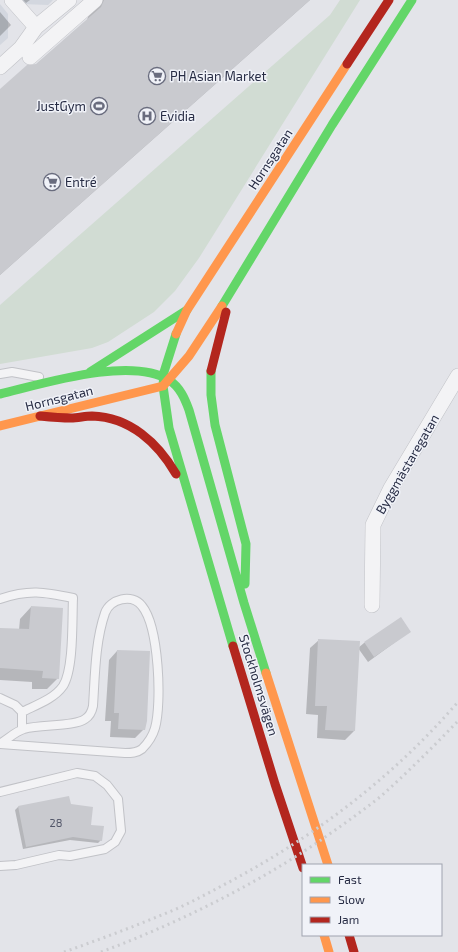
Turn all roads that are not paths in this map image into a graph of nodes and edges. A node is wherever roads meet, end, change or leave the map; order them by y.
1 (12, 0) edge
2 (70, 0) edge
3 (95, 0) edge
4 (389, 0) edge
5 (412, 0) edge
6 (418, 0) edge
7 (397, 23) junction
8 (36, 27) junction
9 (30, 57) dead end
10 (0, 66) edge
11 (235, 283) junction
12 (188, 310) junction
13 (0, 374) edge
14 (83, 376) junction
15 (458, 376) edge
16 (58, 381) junction
17 (165, 381) junction
18 (0, 394) edge
19 (40, 416) junction
20 (0, 426) edge
21 (192, 509) junction
22 (0, 599) edge
23 (244, 603) junction
24 (372, 604) dead end
25 (0, 698) edge
26 (22, 712) junction
27 (22, 729) junction
28 (0, 744) edge
29 (0, 792) edge
30 (328, 864) edge
31 (302, 865) edge
32 (0, 866) edge
33 (324, 936) edge
34 (349, 936) edge
35 (329, 952) edge
36 (354, 952) edge

1 - 8 street
2 - 8 street
3 - 9 street
4 - 12 main road, Hornsgatan
5 - 7 main road
6 - 7 main road
7 - 11 main road
8 - 10 street
11 - 17 main road
11 - 23 main road, Stockholmsvägen
12 - 14 main road
12 - 17 main road, Hornsgatan
13 - 16 lane
14 - 16 main road, Hornsgatan
14 - 17 main road, Hornsgatan
15 - 24 street, Byggmästaregatan
16 - 18 main road, Hornsgatan
17 - 19 main road, Hornsgatan
17 - 21 main road
17 - 23 main road, Stockholmsvägen
19 - 20 main road, Hornsgatan
19 - 21 main road
21 - 31 main road, Stockholmsvägen
22 - 26 lane
23 - 30 main road, Stockholmsvägen
25 - 26 lane
26 - 27 lane
27 - 28 lane
27 - 28 lane
29 - 32 lane
33 - 35 main road
34 - 36 main road

